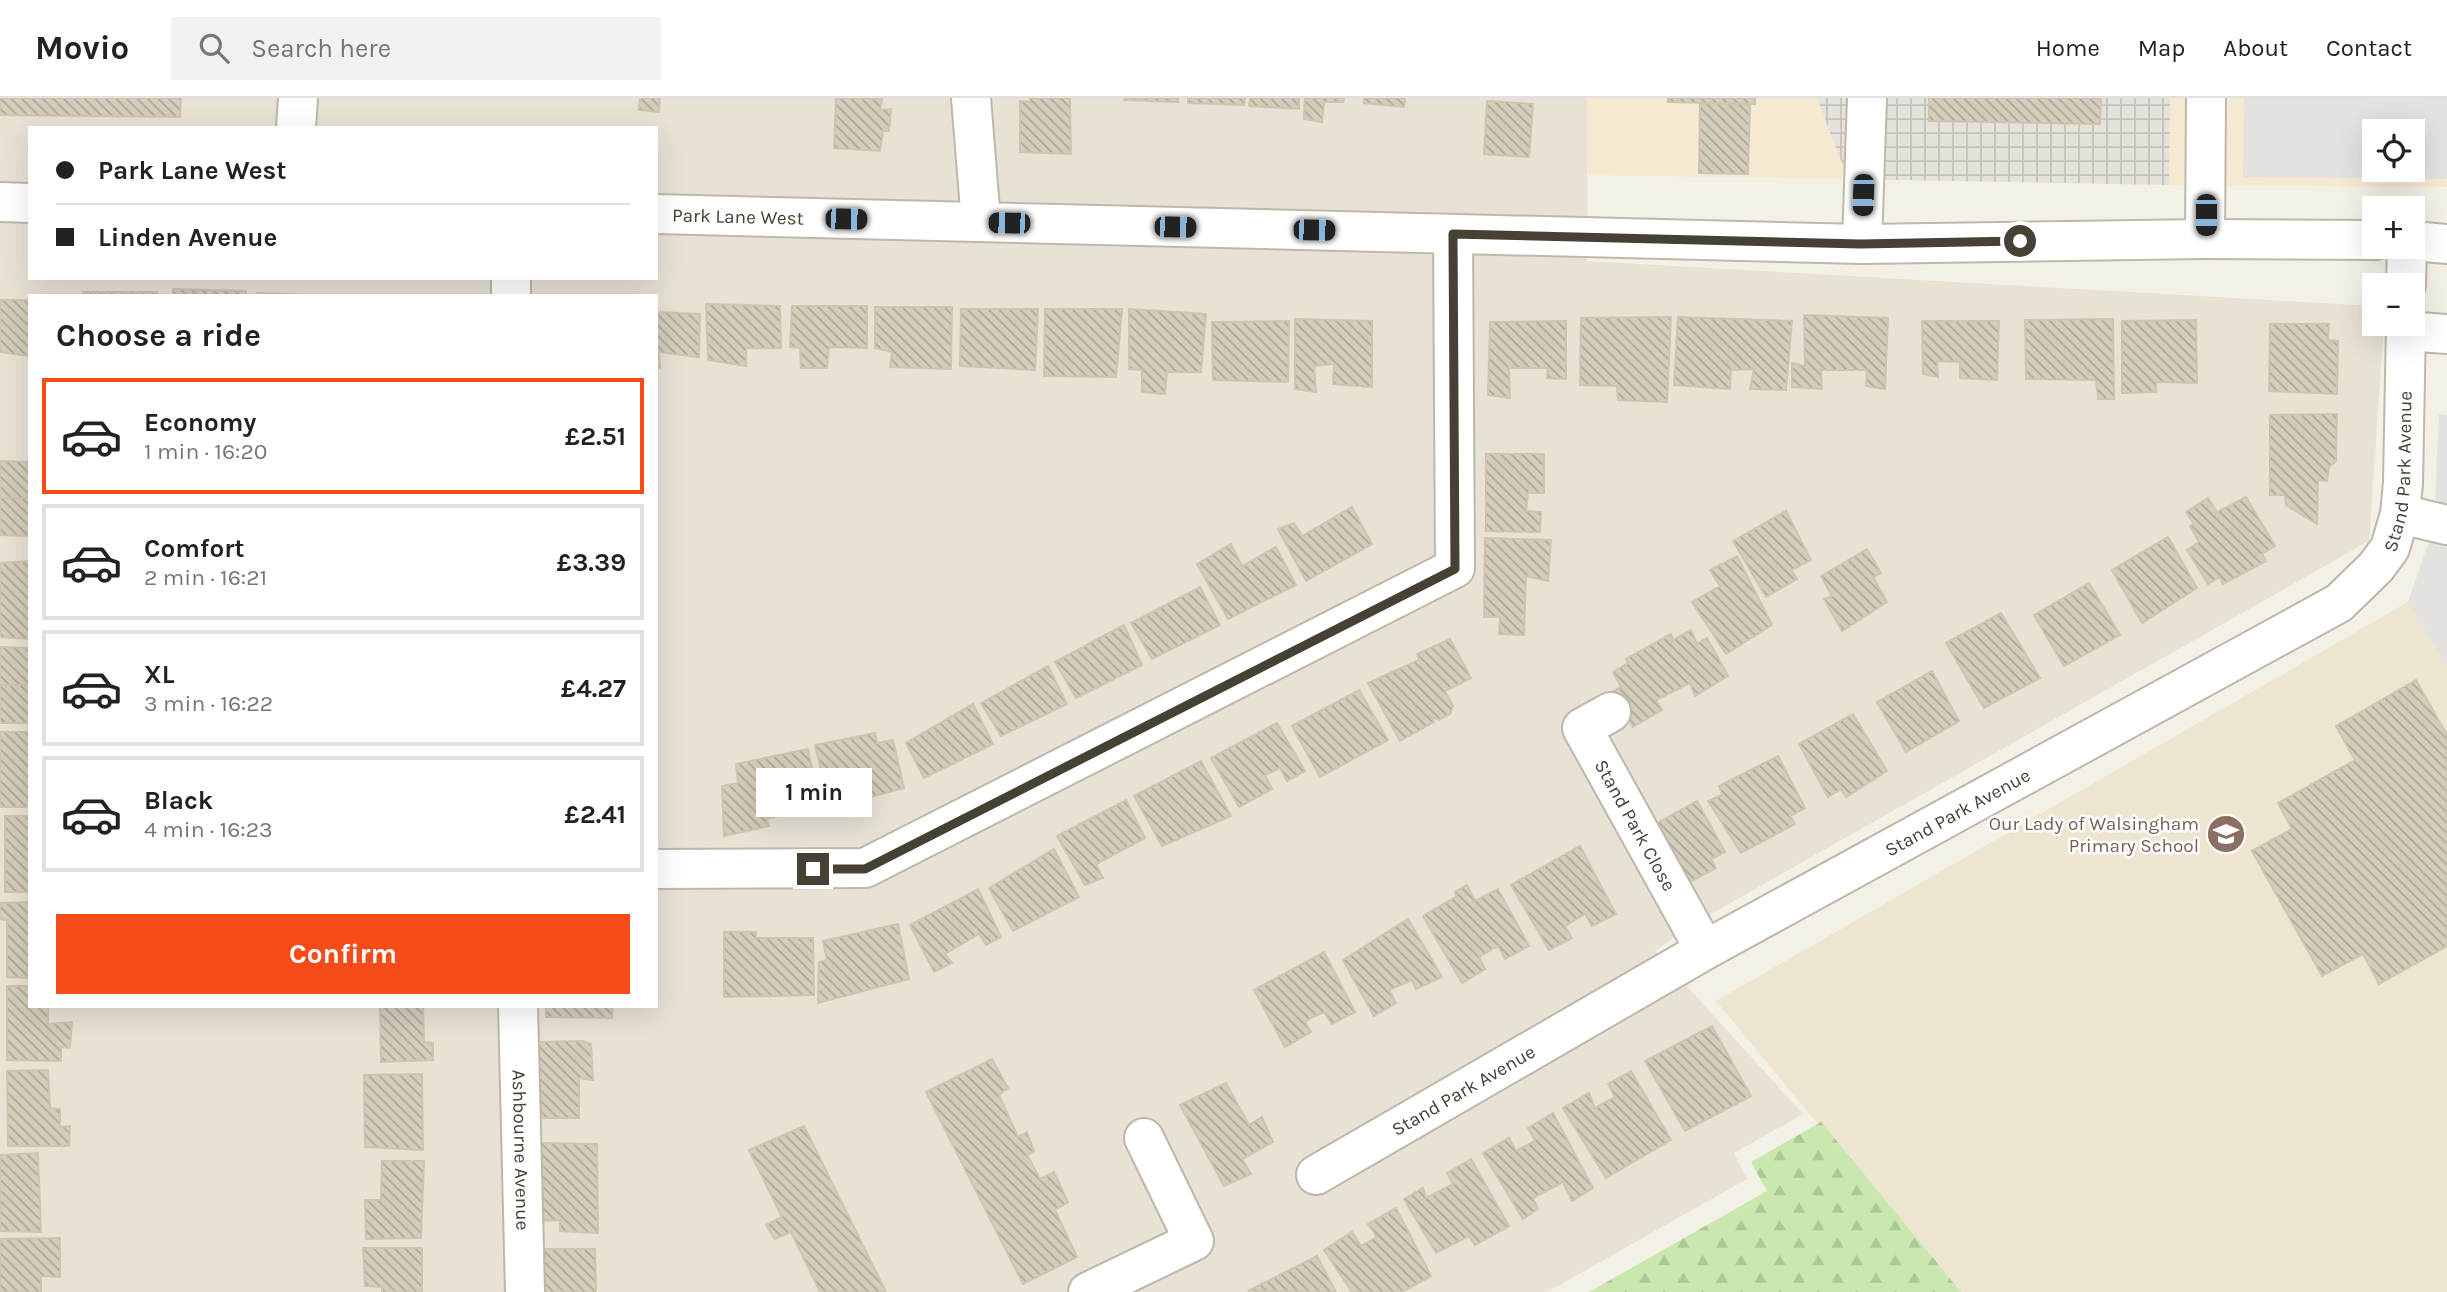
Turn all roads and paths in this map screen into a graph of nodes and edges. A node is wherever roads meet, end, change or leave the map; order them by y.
1 (298, 98) edge
2 (971, 98) edge
3 (1867, 98) edge
4 (2206, 98) edge
5 (296, 126) edge
6 (0, 202) edge
7 (28, 202) edge
8 (658, 214) edge
9 (981, 222) junction
10 (1453, 234) junction
11 (2206, 239) junction
12 (2362, 240) edge
13 (2425, 242) edge
14 (2447, 243) edge
15 (1861, 244) junction
16 (2425, 330) edge
17 (2447, 334) edge
18 (2406, 336) edge
19 (2400, 514) junction
20 (2447, 525) edge
21 (1611, 712) dead end
22 (658, 869) edge
23 (1705, 950) junction
24 (518, 1008) edge
25 (1144, 1138) dead end
26 (1317, 1175) dead end
27 (525, 1292) edge
28 (1088, 1292) edge

1 - 5 street
2 - 9 street
3 - 15 street
4 - 11 street
6 - 7 street
8 - 9 street, Park Lane West
9 - 10 street, Park Lane West
10 - 15 street, Park Lane West
10 - 22 street
11 - 12 street, Park Lane West
11 - 15 street, Park Lane West
13 - 14 street
16 - 17 street
18 - 19 street, Stand Park Avenue
19 - 20 street
19 - 23 street, Stand Park Avenue
21 - 23 street, Stand Park Close
23 - 26 street, Stand Park Avenue
24 - 27 street, Ashbourne Avenue
25 - 28 street

